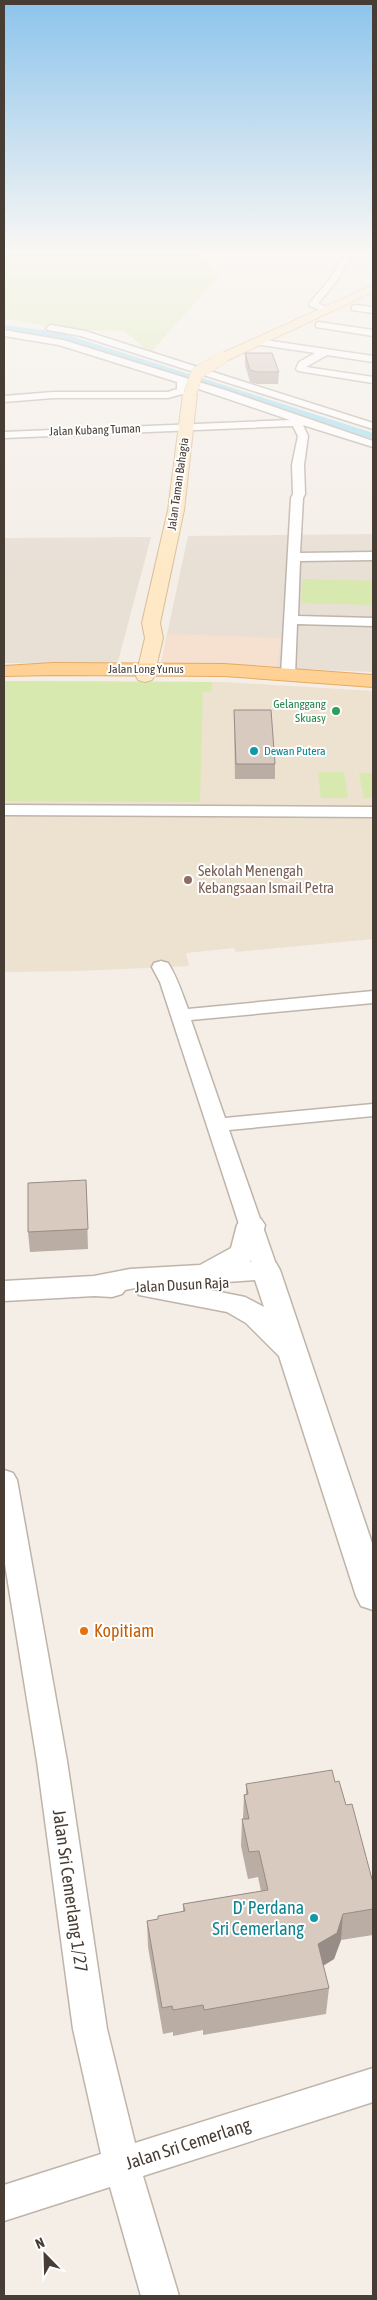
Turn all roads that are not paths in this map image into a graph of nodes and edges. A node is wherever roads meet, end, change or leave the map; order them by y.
1 (108, 358) edge
2 (161, 358) edge
3 (221, 358) edge
4 (313, 358) edge
5 (373, 380) edge
6 (186, 388) junction
7 (4, 399) edge
8 (339, 418) junction
9 (308, 423) junction
10 (373, 426) edge
11 (186, 427) junction
12 (4, 435) edge
13 (373, 444) edge
14 (373, 556) edge
15 (294, 557) junction
16 (290, 620) junction
17 (373, 622) edge
18 (4, 672) edge
19 (138, 673) junction
20 (288, 675) junction
21 (373, 680) edge
22 (4, 810) edge
23 (373, 812) edge
24 (161, 967) dead end
25 (373, 997) edge
26 (180, 1015) junction
27 (373, 1110) edge
28 (217, 1125) junction
29 (251, 1225) junction
30 (185, 1275) junction
31 (268, 1275) junction
32 (94, 1286) junction
33 (148, 1288) junction
34 (4, 1291) edge
35 (293, 1353) junction
36 (4, 1480) edge
37 (373, 1596) edge
38 (373, 2085) edge
39 (122, 2165) junction
40 (4, 2203) edge
41 (160, 2296) edge

1 - 6 street
2 - 8 street
3 - 6 main road, Jalan Taman Bahagia, bridge
4 - 5 street
6 - 7 street
6 - 9 street
6 - 11 main road, Jalan Taman Bahagia
8 - 9 street
8 - 10 street
9 - 11 street, Jalan Kubang Tuman
9 - 13 street
9 - 15 street
11 - 12 street, Jalan Kubang Tuman
11 - 19 main road, Jalan Taman Bahagia
14 - 15 street
15 - 16 street
16 - 17 street
16 - 20 street
18 - 19 main road, Jalan Long Yunus
19 - 20 main road, Jalan Long Yunus
20 - 21 main road, Jalan Long Yunus
22 - 23 street
24 - 26 street
25 - 26 street
26 - 28 street
27 - 28 street
28 - 29 street
29 - 30 street
29 - 31 street
30 - 31 street, Jalan Dusun Raja
30 - 32 street, Jalan Dusun Raja
31 - 33 street, Jalan Dusun Raja
31 - 35 street
32 - 33 street, Jalan Dusun Raja
32 - 34 street, Jalan Dusun Raja
33 - 35 street
35 - 37 street
36 - 39 street, Jalan Sri Cemerlang 1/27
38 - 39 street, Jalan Sri Cemerlang
39 - 40 street, Jalan Sri Cemerlang
39 - 41 street, Jalan Sri Cemerlang 1/27

